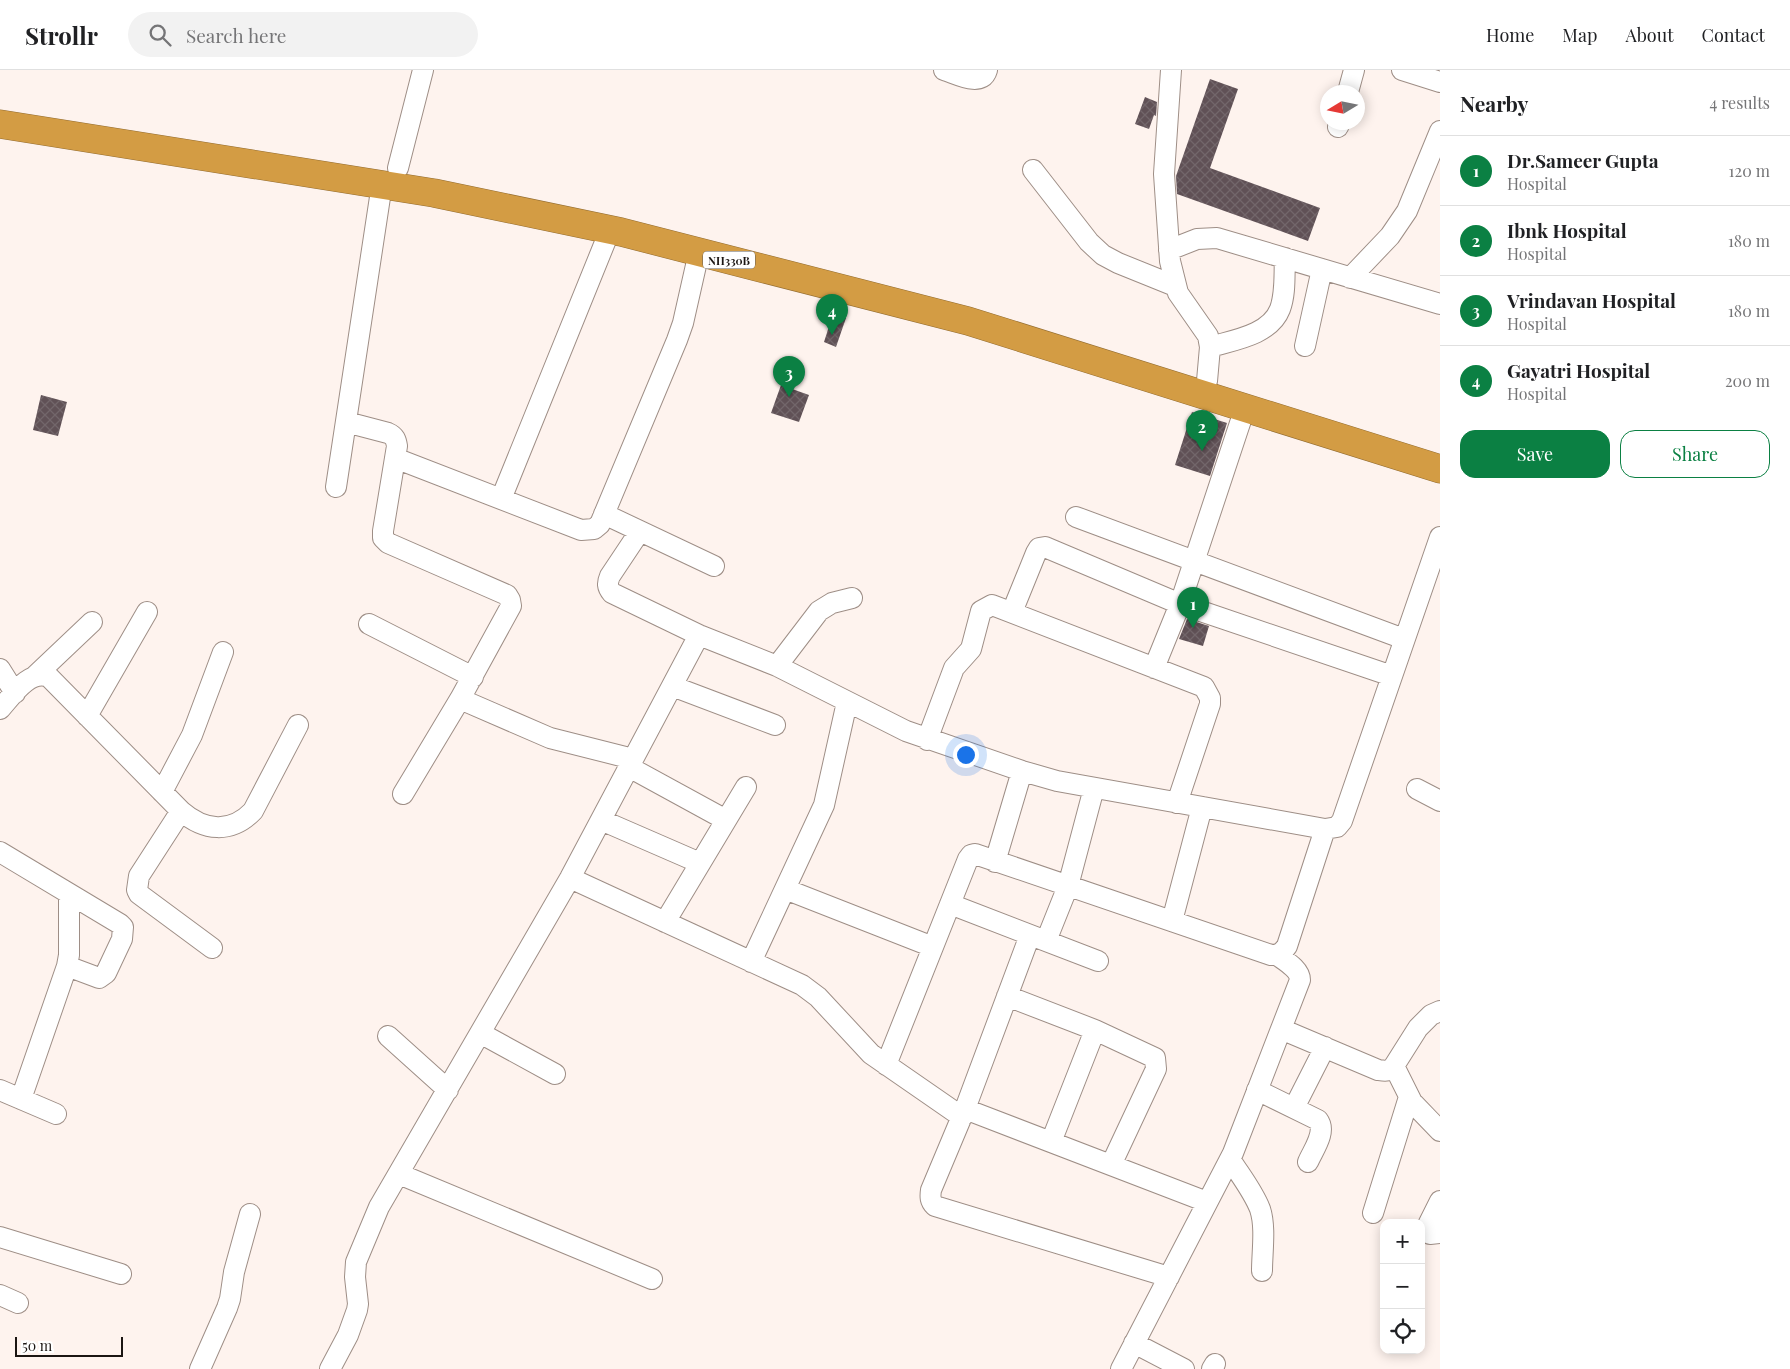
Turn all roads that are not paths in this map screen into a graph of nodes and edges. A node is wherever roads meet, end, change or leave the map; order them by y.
1 (423, 70) edge
2 (944, 70) edge
3 (986, 70) edge
4 (1354, 70) edge
5 (1402, 70) edge
6 (1173, 71) edge
7 (1440, 82) edge
8 (1350, 85) edge
9 (0, 107) edge
10 (0, 124) edge
11 (1440, 131) edge
12 (1033, 170) dead end
13 (390, 176) junction
14 (610, 230) junction
15 (1169, 250) junction
16 (699, 252) junction
17 (1285, 258) junction
18 (1322, 269) junction
19 (1350, 278) junction
20 (1175, 286) junction
21 (1440, 304) edge
22 (1305, 346) dead end
23 (1210, 347) junction
24 (1206, 381) junction
25 (1244, 408) junction
26 (346, 422) junction
27 (1440, 452) edge
28 (396, 458) junction
29 (1440, 469) edge
30 (336, 487) dead end
31 (501, 499) junction
32 (604, 514) junction
33 (1076, 517) dead end
34 (640, 532) junction
35 (1440, 537) edge
36 (1194, 561) junction
37 (714, 566) dead end
38 (852, 598) dead end
39 (1180, 604) junction
40 (147, 612) dead end
41 (1012, 612) junction
42 (92, 622) dead end
43 (369, 624) dead end
44 (699, 636) junction
45 (1404, 639) junction
46 (223, 652) dead end
47 (777, 666) junction
48 (1154, 668) junction
49 (0, 669) edge
50 (34, 676) junction
51 (1392, 676) junction
52 (473, 677) junction
53 (672, 686) junction
54 (15, 693) junction
55 (460, 699) junction
56 (847, 702) junction
57 (0, 708) edge
58 (88, 716) junction
59 (298, 725) dead end
60 (775, 725) dead end
61 (927, 740) junction
62 (631, 763) junction
63 (1022, 771) junction
64 (746, 787) dead end
65 (1094, 788) junction
66 (1417, 789) dead end
67 (162, 792) junction
68 (403, 794) dead end
69 (1440, 801) edge
70 (1177, 803) junction
71 (1202, 807) junction
72 (181, 810) junction
73 (601, 820) junction
74 (726, 820) junction
75 (1325, 829) junction
76 (0, 852) edge
77 (996, 862) junction
78 (700, 863) junction
79 (570, 878) junction
80 (1068, 886) junction
81 (785, 889) junction
82 (70, 894) junction
83 (950, 904) junction
84 (1172, 921) junction
85 (665, 922) junction
86 (1038, 938) junction
87 (933, 947) junction
88 (212, 948) dead end
89 (1277, 955) junction
90 (1098, 961) dead end
91 (751, 962) junction
92 (66, 966) junction
93 (1007, 996) junction
94 (1440, 1011) edge
95 (1281, 1029) junction
96 (1095, 1030) junction
97 (480, 1034) junction
98 (388, 1036) dead end
99 (1325, 1047) junction
100 (886, 1065) junction
101 (1394, 1066) junction
102 (555, 1074) dead end
103 (0, 1090) edge
104 (448, 1090) junction
105 (1257, 1090) junction
106 (1409, 1097) junction
107 (21, 1099) junction
108 (1294, 1108) junction
109 (964, 1113) junction
110 (56, 1114) dead end
111 (1440, 1131) edge
112 (1051, 1142) junction
113 (1230, 1159) junction
114 (1308, 1162) dead end
115 (1111, 1165) junction
116 (399, 1174) junction
117 (1440, 1201) edge
118 (1207, 1202) junction
119 (1373, 1213) dead end
120 (250, 1214) dead end
121 (1440, 1233) edge
122 (0, 1237) edge
123 (1262, 1271) dead end
124 (121, 1274) dead end
125 (1168, 1277) junction
126 (652, 1279) dead end
127 (0, 1295) edge
128 (18, 1303) dead end
129 (1134, 1343) junction
130 (200, 1369) edge
131 (330, 1369) edge
132 (1121, 1369) edge
133 (1184, 1369) edge

1 - 13 street
2 - 3 street
4 - 8 street
5 - 7 street
6 - 15 street
9 - 13 highway, NH330B
10 - 13 highway, NH330B
11 - 19 street
12 - 20 street
13 - 14 highway, NH330B
13 - 24 highway, NH330B
13 - 26 street
14 - 16 highway, NH330B
14 - 31 street
15 - 17 street
15 - 20 street
16 - 25 highway, NH330B
16 - 32 street
17 - 18 street
17 - 23 street
18 - 19 street
18 - 22 street
19 - 21 street
20 - 23 street
23 - 24 street
24 - 27 highway, NH330B
25 - 29 highway, NH330B
25 - 36 street
26 - 28 street
26 - 30 street
28 - 31 street
28 - 52 street
31 - 32 street
32 - 34 street
33 - 36 street
34 - 37 street
34 - 44 street
35 - 45 street
36 - 39 street
36 - 45 street
38 - 47 street
39 - 41 street
39 - 48 street
39 - 51 street
40 - 58 street
41 - 48 street
41 - 61 street
42 - 50 street
43 - 52 street
44 - 47 street
44 - 53 street
45 - 51 street
46 - 67 street
47 - 56 street
48 - 70 street
49 - 54 street
50 - 54 street
50 - 58 street
51 - 75 street
52 - 55 street
53 - 60 street
53 - 62 street
54 - 57 street
55 - 62 street
55 - 68 street
56 - 61 street
56 - 81 street
58 - 67 street
59 - 72 street
61 - 63 street
62 - 73 street
62 - 74 street
63 - 65 street
63 - 77 street
64 - 74 street
65 - 70 street
65 - 80 street
66 - 69 street
67 - 72 street
70 - 71 street
71 - 75 street
71 - 84 street
72 - 88 street
73 - 78 street
73 - 79 street
74 - 78 street
75 - 89 street
76 - 82 street
77 - 80 street
77 - 83 street
78 - 85 street
79 - 85 street
79 - 97 street
80 - 84 street
80 - 86 street
81 - 87 street
81 - 91 street
82 - 92 street
82 - 92 street
83 - 86 street
83 - 87 street
84 - 89 street
85 - 91 street
86 - 90 street
86 - 93 street
87 - 100 street
89 - 95 street
91 - 100 street
92 - 107 street
93 - 96 street
93 - 109 street
94 - 101 street
95 - 99 street
95 - 105 street
96 - 112 street
96 - 115 street
97 - 102 street
97 - 104 street
98 - 104 street
99 - 101 street
99 - 108 street
100 - 109 street
101 - 106 street
103 - 107 street
104 - 116 street
105 - 108 street
105 - 113 street
106 - 111 street
106 - 119 street
107 - 110 street
108 - 114 street
109 - 112 street
109 - 125 street
112 - 115 street
113 - 118 street
113 - 123 street
115 - 118 street
116 - 126 street
116 - 131 street
117 - 121 street
118 - 125 street
120 - 130 street
122 - 124 street
125 - 129 street
127 - 128 street
129 - 132 street
129 - 133 street

